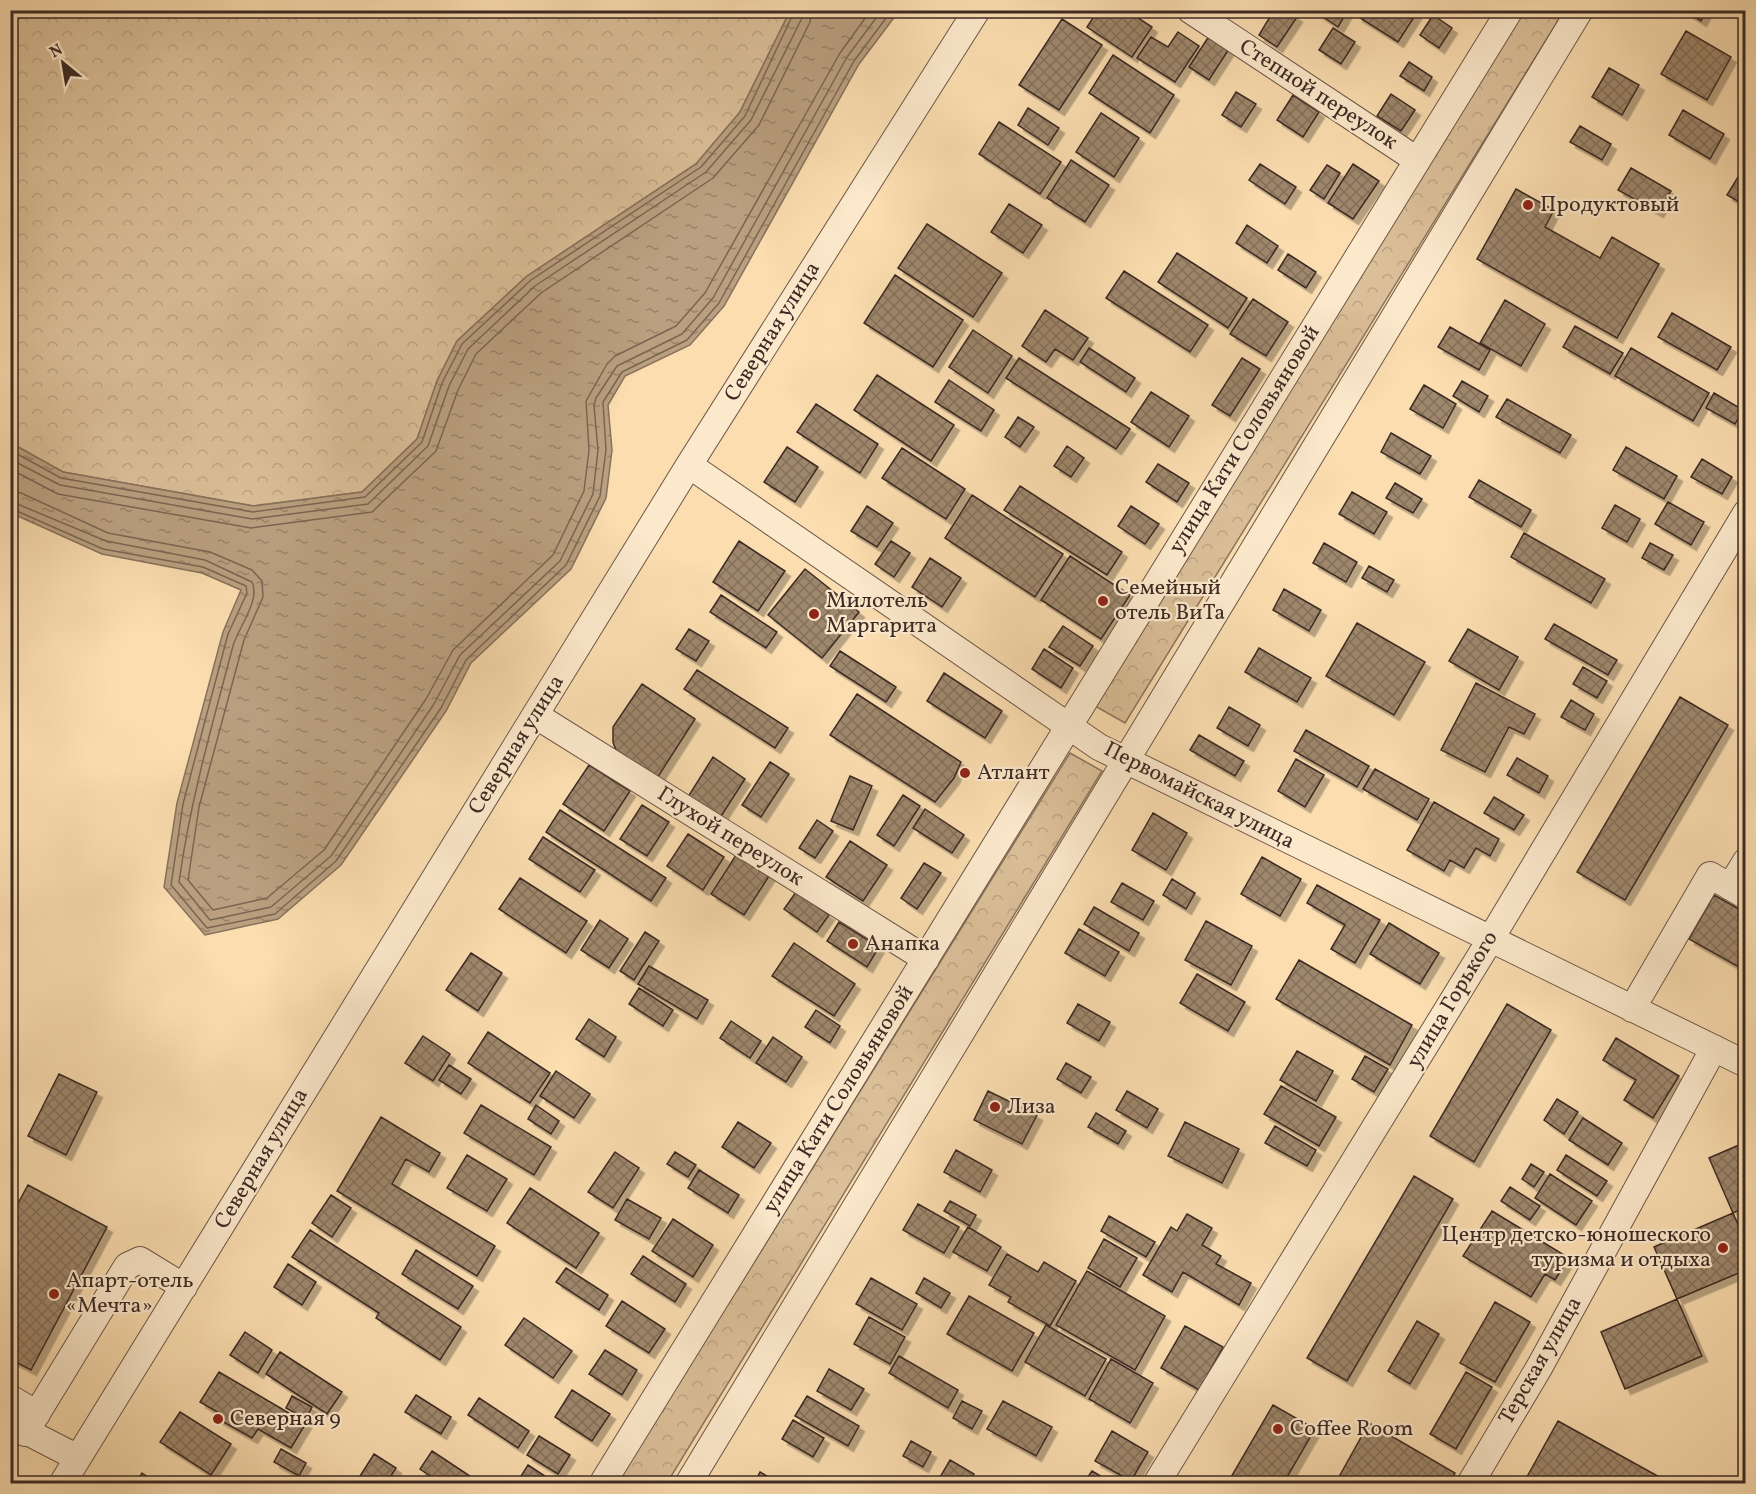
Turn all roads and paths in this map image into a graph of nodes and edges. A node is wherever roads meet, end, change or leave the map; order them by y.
1 (977, 10) edge
2 (1190, 10) edge
3 (1510, 10) edge
4 (1580, 10) edge
5 (1417, 160) junction
6 (689, 465) junction
7 (1746, 513) edge
8 (535, 715) junction
9 (1069, 725) junction
10 (1126, 761) junction
11 (1746, 861) edge
12 (1738, 891) edge
13 (1490, 940) junction
14 (926, 959) junction
15 (1632, 1009) junction
16 (1714, 1048) junction
17 (1746, 1064) edge
18 (184, 1287) junction
19 (10, 1398) edge
20 (24, 1423) edge
21 (78, 1458) junction
22 (62, 1484) edge
23 (602, 1484) edge
24 (688, 1484) edge
25 (1156, 1484) edge
26 (1470, 1484) edge

1 - 6 street, Северная улица
2 - 5 street, Степной переулок
3 - 5 street, улица Кати Соловьяновой
4 - 10 street
5 - 9 street, улица Кати Соловьяновой
6 - 8 street, Северная улица
6 - 9 street, Первомайская улица
7 - 13 street, улица Горького
8 - 14 street, Глухой переулок
8 - 18 street, Северная улица
9 - 10 street, Первомайская улица
9 - 14 street, улица Кати Соловьяновой
10 - 13 street, Первомайская улица
10 - 24 street
11 - 12 street
12 - 15 street
13 - 15 street, Первомайская улица
13 - 25 street, улица Горького
14 - 23 street, улица Кати Соловьяновой
15 - 16 street, Первомайская улица
16 - 17 street, Первомайская улица
16 - 26 street, Терская улица
18 - 20 street
18 - 21 street, Северная улица
19 - 20 street
20 - 21 street
21 - 22 street, Северная улица

